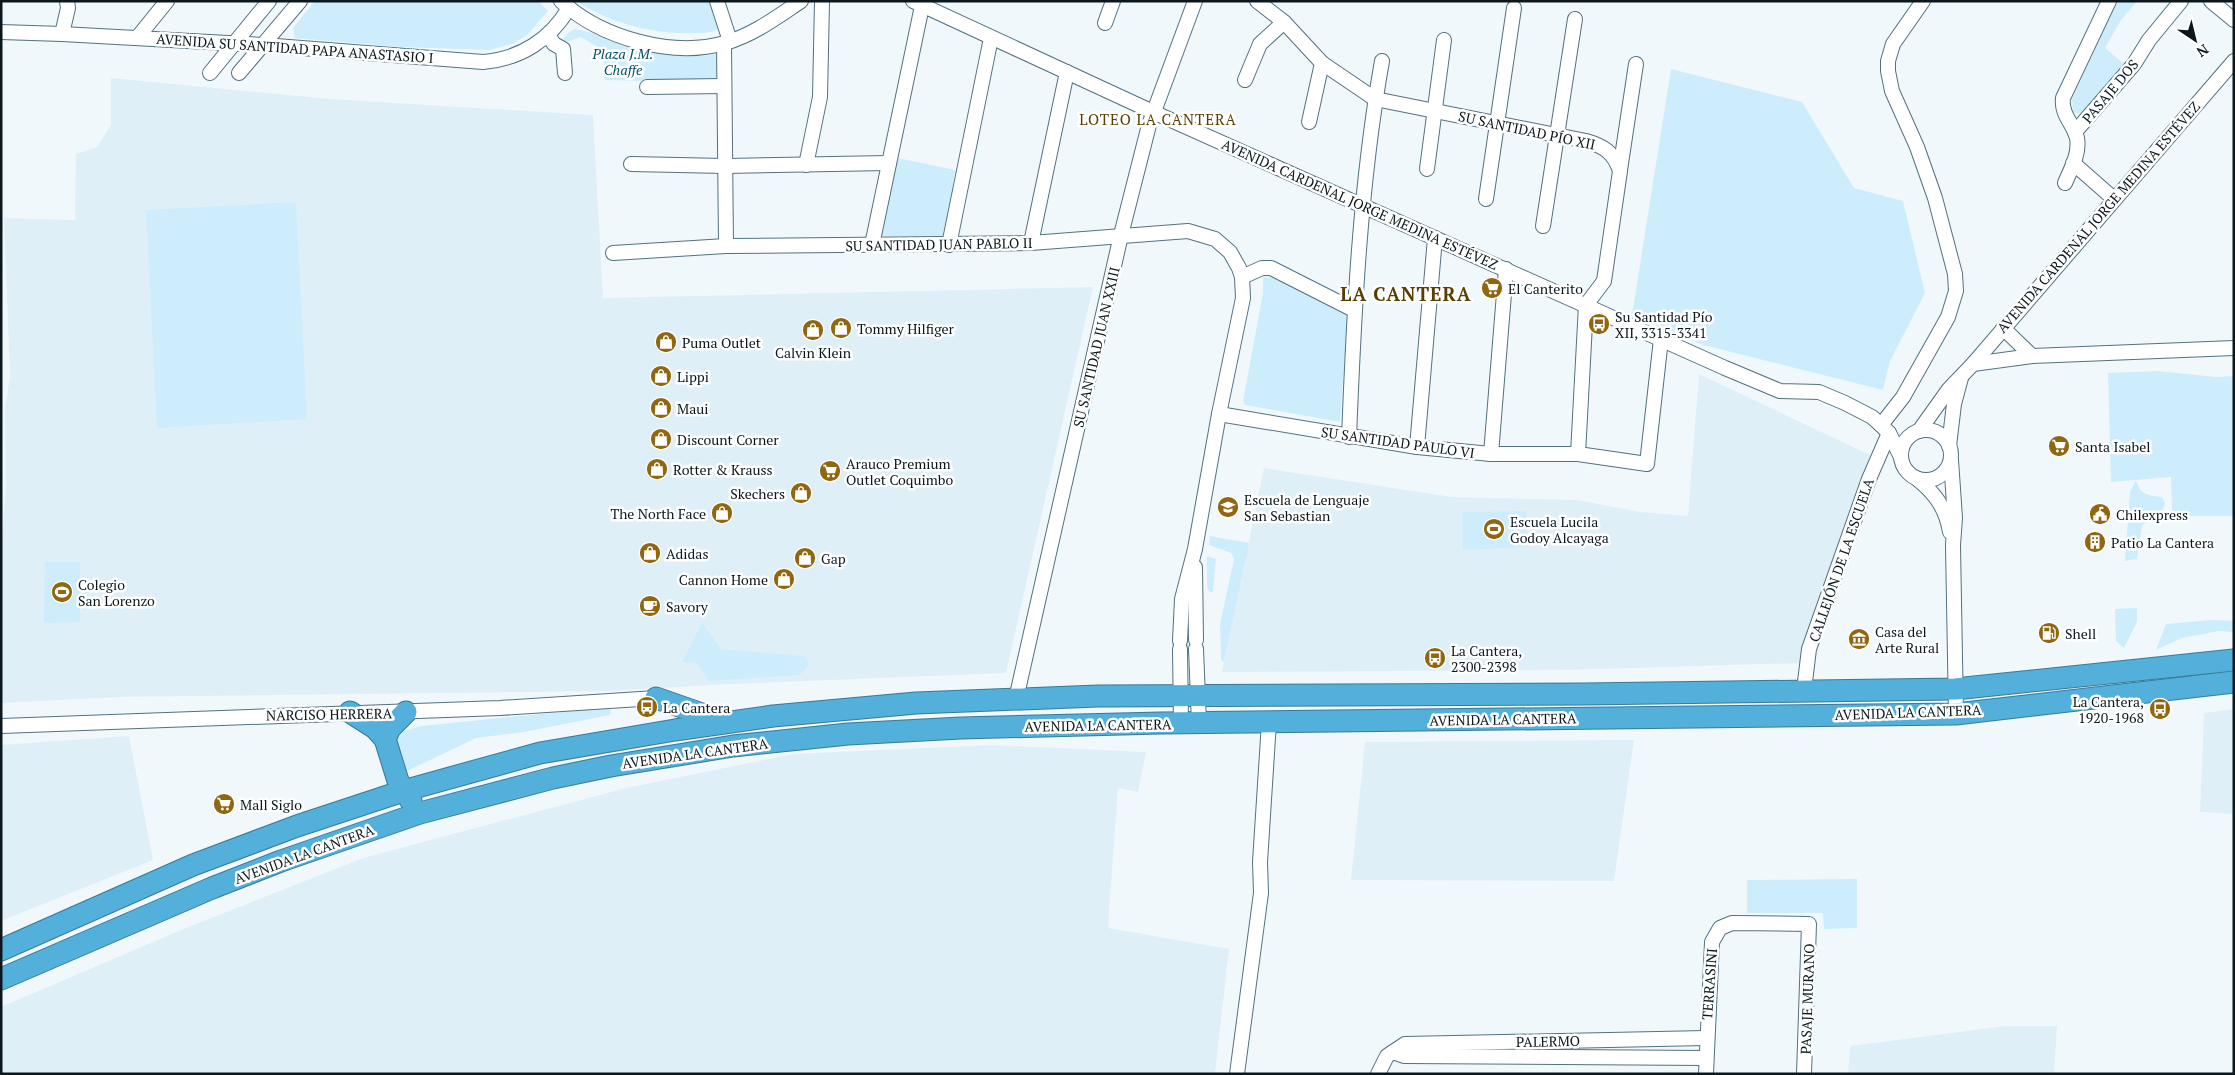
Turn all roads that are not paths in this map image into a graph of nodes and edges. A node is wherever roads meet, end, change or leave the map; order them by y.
1 (167, 1) edge
2 (269, 1) edge
3 (300, 1) edge
4 (717, 1) edge
5 (802, 1) edge
6 (822, 1) edge
7 (1113, 1) edge
8 (1195, 1) edge
9 (1257, 1) edge
10 (1923, 1) edge
11 (2109, 1) edge
12 (2181, 1) edge
13 (2211, 1) edge
14 (70, 4) edge
15 (918, 4) edge
16 (565, 5) edge
17 (1514, 8) dead end
18 (1575, 19) dead end
19 (2234, 20) edge
20 (1105, 22) dead end
21 (1284, 22) junction
22 (1, 32) edge
23 (62, 34) junction
24 (548, 35) junction
25 (137, 38) junction
26 (991, 38) junction
27 (1444, 40) dead end
28 (727, 42) junction
29 (235, 44) junction
30 (263, 45) junction
31 (1382, 61) dead end
32 (2234, 61) edge
33 (1322, 63) junction
34 (1636, 64) dead end
35 (1067, 72) junction
36 (210, 73) dead end
37 (239, 73) dead end
38 (565, 73) dead end
39 (1244, 80) dead end
40 (724, 86) junction
41 (647, 87) dead end
42 (1375, 100) junction
43 (1153, 112) junction
44 (1435, 112) junction
45 (1309, 122) dead end
46 (1497, 122) junction
47 (2075, 132) junction
48 (1557, 134) junction
49 (889, 163) junction
50 (2073, 163) junction
51 (631, 164) dead end
52 (806, 164) junction
53 (725, 166) junction
54 (1427, 168) dead end
55 (1620, 171) junction
56 (2065, 183) dead end
57 (1486, 199) dead end
58 (2114, 199) junction
59 (1363, 206) junction
60 (1543, 226) dead end
61 (1121, 235) junction
62 (1435, 238) junction
63 (1031, 243) junction
64 (872, 245) junction
65 (949, 245) junction
66 (726, 246) junction
67 (613, 253) dead end
68 (1506, 270) junction
69 (1242, 277) junction
70 (1586, 305) junction
71 (1354, 310) junction
72 (2003, 328) junction
73 (1661, 339) junction
74 (2234, 348) edge
75 (2032, 356) junction
76 (1968, 369) junction
77 (1220, 414) junction
78 (1885, 429) junction
79 (1915, 433) junction
80 (1349, 436) junction
81 (1417, 447) junction
82 (1950, 453) junction
83 (1491, 454) junction
84 (1578, 454) junction
85 (1901, 457) junction
86 (1916, 478) junction
87 (1952, 545) junction
88 (1195, 549) junction
89 (2234, 660) edge
90 (2234, 682) edge
91 (1955, 689) junction
92 (1804, 690) junction
93 (1190, 696) junction
94 (656, 698) junction
95 (1016, 699) junction
96 (350, 712) junction
97 (406, 712) junction
98 (1956, 714) junction
99 (726, 722) junction
100 (1269, 722) junction
101 (1190, 723) junction
102 (1, 726) edge
103 (675, 730) junction
104 (385, 739) junction
105 (670, 756) junction
106 (403, 791) junction
107 (420, 813) junction
108 (1809, 924) joint
109 (1, 950) edge
110 (1, 979) edge
111 (1706, 1038) junction
112 (1393, 1052) junction
113 (1706, 1058) junction
114 (1382, 1072) edge
115 (1237, 1074) edge
116 (1706, 1074) edge
117 (1804, 1074) edge

1 - 25 street
2 - 29 street
3 - 30 street
4 - 28 street
5 - 28 street
6 - 52 street
7 - 20 street
8 - 43 street, SU SANTIDAD JUAN XXIII
9 - 21 street, SU SANTIDAD PÍO XII
10 - 78 street, CALLEJÓN DE LA ESCUELA
11 - 47 street
12 - 47 street, PASAJE DOS
13 - 19 street
14 - 23 street
15 - 26 street, AVENIDA CARDENAL JORGE MEDINA ESTÉVEZ
15 - 49 street
16 - 24 street, AVENIDA SU SANTIDAD PAPA ANASTASIO I
16 - 28 street
17 - 46 street
18 - 48 street
21 - 33 street, SU SANTIDAD PÍO XII
21 - 39 street
22 - 23 street, AVENIDA SU SANTIDAD PAPA ANASTASIO I
23 - 25 street, AVENIDA SU SANTIDAD PAPA ANASTASIO I
24 - 30 street, AVENIDA SU SANTIDAD PAPA ANASTASIO I
24 - 38 street
25 - 29 street, AVENIDA SU SANTIDAD PAPA ANASTASIO I
26 - 35 street, AVENIDA CARDENAL JORGE MEDINA ESTÉVEZ
26 - 65 street
27 - 44 street
28 - 40 street
29 - 30 street, AVENIDA SU SANTIDAD PAPA ANASTASIO I
29 - 36 street
30 - 37 street
31 - 42 street
32 - 58 street, AVENIDA CARDENAL JORGE MEDINA ESTÉVEZ
33 - 42 street, SU SANTIDAD PÍO XII
33 - 45 street
34 - 55 street
35 - 43 street, AVENIDA CARDENAL JORGE MEDINA ESTÉVEZ
35 - 63 street
40 - 41 street
40 - 53 street
42 - 44 street, SU SANTIDAD PÍO XII
42 - 59 street
43 - 59 street, AVENIDA CARDENAL JORGE MEDINA ESTÉVEZ
43 - 61 street, SU SANTIDAD JUAN XXIII
44 - 46 street, SU SANTIDAD PÍO XII
44 - 54 street
46 - 48 street, SU SANTIDAD PÍO XII
46 - 57 street
47 - 50 street
48 - 55 street, SU SANTIDAD PÍO XII
48 - 60 street
49 - 52 street
49 - 64 street
50 - 56 street
50 - 58 street
51 - 53 street
52 - 53 street
53 - 66 street
55 - 70 street
58 - 72 street, AVENIDA CARDENAL JORGE MEDINA ESTÉVEZ
59 - 62 street, AVENIDA CARDENAL JORGE MEDINA ESTÉVEZ
59 - 71 street
61 - 63 street, SU SANTIDAD JUAN PABLO II
61 - 69 street, SU SANTIDAD JUAN PABLO II
61 - 95 street, SU SANTIDAD JUAN XXIII
62 - 68 street, AVENIDA CARDENAL JORGE MEDINA ESTÉVEZ
62 - 81 street
63 - 65 street, SU SANTIDAD JUAN PABLO II
64 - 65 street, SU SANTIDAD JUAN PABLO II
64 - 66 street, SU SANTIDAD JUAN PABLO II
66 - 67 street, SU SANTIDAD JUAN PABLO II
68 - 70 street, AVENIDA CARDENAL JORGE MEDINA ESTÉVEZ
68 - 83 street
69 - 71 street
69 - 77 street, SU SANTIDAD JUAN PABLO II
70 - 73 street, AVENIDA CARDENAL JORGE MEDINA ESTÉVEZ
70 - 84 street
71 - 80 street
72 - 75 street
72 - 76 street, AVENIDA CARDENAL JORGE MEDINA ESTÉVEZ
73 - 78 street, AVENIDA CARDENAL JORGE MEDINA ESTÉVEZ
73 - 84 street, SU SANTIDAD PAULO VI
74 - 75 street
75 - 76 street
76 - 79 street, AVENIDA CARDENAL JORGE MEDINA ESTÉVEZ
76 - 82 street, AVENIDA CARDENAL JORGE MEDINA ESTÉVEZ
77 - 80 street, SU SANTIDAD PAULO VI
77 - 88 street, SU SANTIDAD JUAN PABLO II
78 - 79 street, AVENIDA CARDENAL JORGE MEDINA ESTÉVEZ
78 - 85 street, AVENIDA CARDENAL JORGE MEDINA ESTÉVEZ
78 - 92 street, CALLEJÓN DE LA ESCUELA
79 - 82 street, AVENIDA CARDENAL JORGE MEDINA ESTÉVEZ
79 - 85 street, AVENIDA CARDENAL JORGE MEDINA ESTÉVEZ
80 - 81 street, SU SANTIDAD PAULO VI
81 - 83 street, SU SANTIDAD PAULO VI
82 - 86 street
82 - 87 street, AVENIDA CARDENAL JORGE MEDINA ESTÉVEZ
83 - 84 street, SU SANTIDAD PAULO VI
85 - 86 street, AVENIDA CARDENAL JORGE MEDINA ESTÉVEZ
86 - 87 street, AVENIDA CARDENAL JORGE MEDINA ESTÉVEZ
87 - 91 street, AVENIDA CARDENAL JORGE MEDINA ESTÉVEZ
88 - 93 street, SU SANTIDAD JUAN PABLO II
88 - 93 street, SU SANTIDAD JUAN PABLO II
89 - 91 highway, AVENIDA LA CANTERA
90 - 98 highway, AVENIDA LA CANTERA
91 - 92 highway, AVENIDA LA CANTERA
91 - 98 street, AVENIDA CARDENAL JORGE MEDINA ESTÉVEZ
92 - 93 highway, AVENIDA LA CANTERA
93 - 95 highway, AVENIDA LA CANTERA
93 - 101 street, SU SANTIDAD JUAN PABLO II
94 - 97 street, NARCISO HERRERA
94 - 99 highway
94 - 103 highway
95 - 99 highway, AVENIDA LA CANTERA
96 - 97 street, NARCISO HERRERA
96 - 102 street, NARCISO HERRERA
96 - 104 highway
97 - 104 highway
98 - 100 highway, AVENIDA LA CANTERA
99 - 103 highway, AVENIDA LA CANTERA
100 - 101 highway, AVENIDA LA CANTERA
100 - 115 street
101 - 105 highway, AVENIDA LA CANTERA
103 - 105 highway
103 - 106 highway, AVENIDA LA CANTERA
104 - 106 highway
105 - 107 highway, AVENIDA LA CANTERA
106 - 107 highway
106 - 109 highway, AVENIDA LA CANTERA
107 - 110 highway, AVENIDA LA CANTERA
108 - 111 street, TERRASINI
108 - 117 street, PASAJE MURANO
111 - 112 street, PALERMO
111 - 113 street, TERRASINI
112 - 113 street, PALERMO
112 - 114 street
113 - 116 street, TERRASINI

